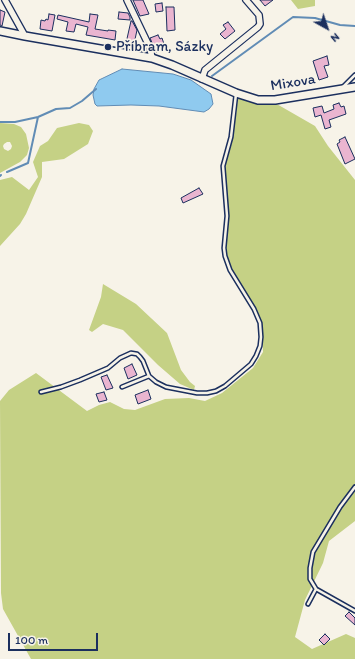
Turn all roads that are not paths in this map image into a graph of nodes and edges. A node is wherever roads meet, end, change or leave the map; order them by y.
1 (6, 0) edge
2 (127, 0) edge
3 (246, 0) edge
4 (0, 31) edge
5 (25, 36) junction
6 (152, 58) junction
7 (355, 75) edge
8 (202, 78) junction
9 (355, 87) edge
10 (340, 89) junction
11 (236, 93) junction
12 (149, 376) junction
13 (122, 387) dead end
14 (42, 392) dead end
15 (355, 488) edge
16 (316, 589) junction
17 (308, 604) dead end
18 (355, 611) edge

1 - 5 street
2 - 6 street
3 - 8 street
4 - 5 street, Mixova
5 - 6 street, Mixova
6 - 8 street, Mixova
7 - 10 lane
8 - 11 street, Mixova
9 - 10 street, Mixova
10 - 11 street, Mixova
11 - 12 lane
12 - 13 lane
12 - 14 lane
15 - 16 lane
16 - 17 lane
16 - 18 lane

